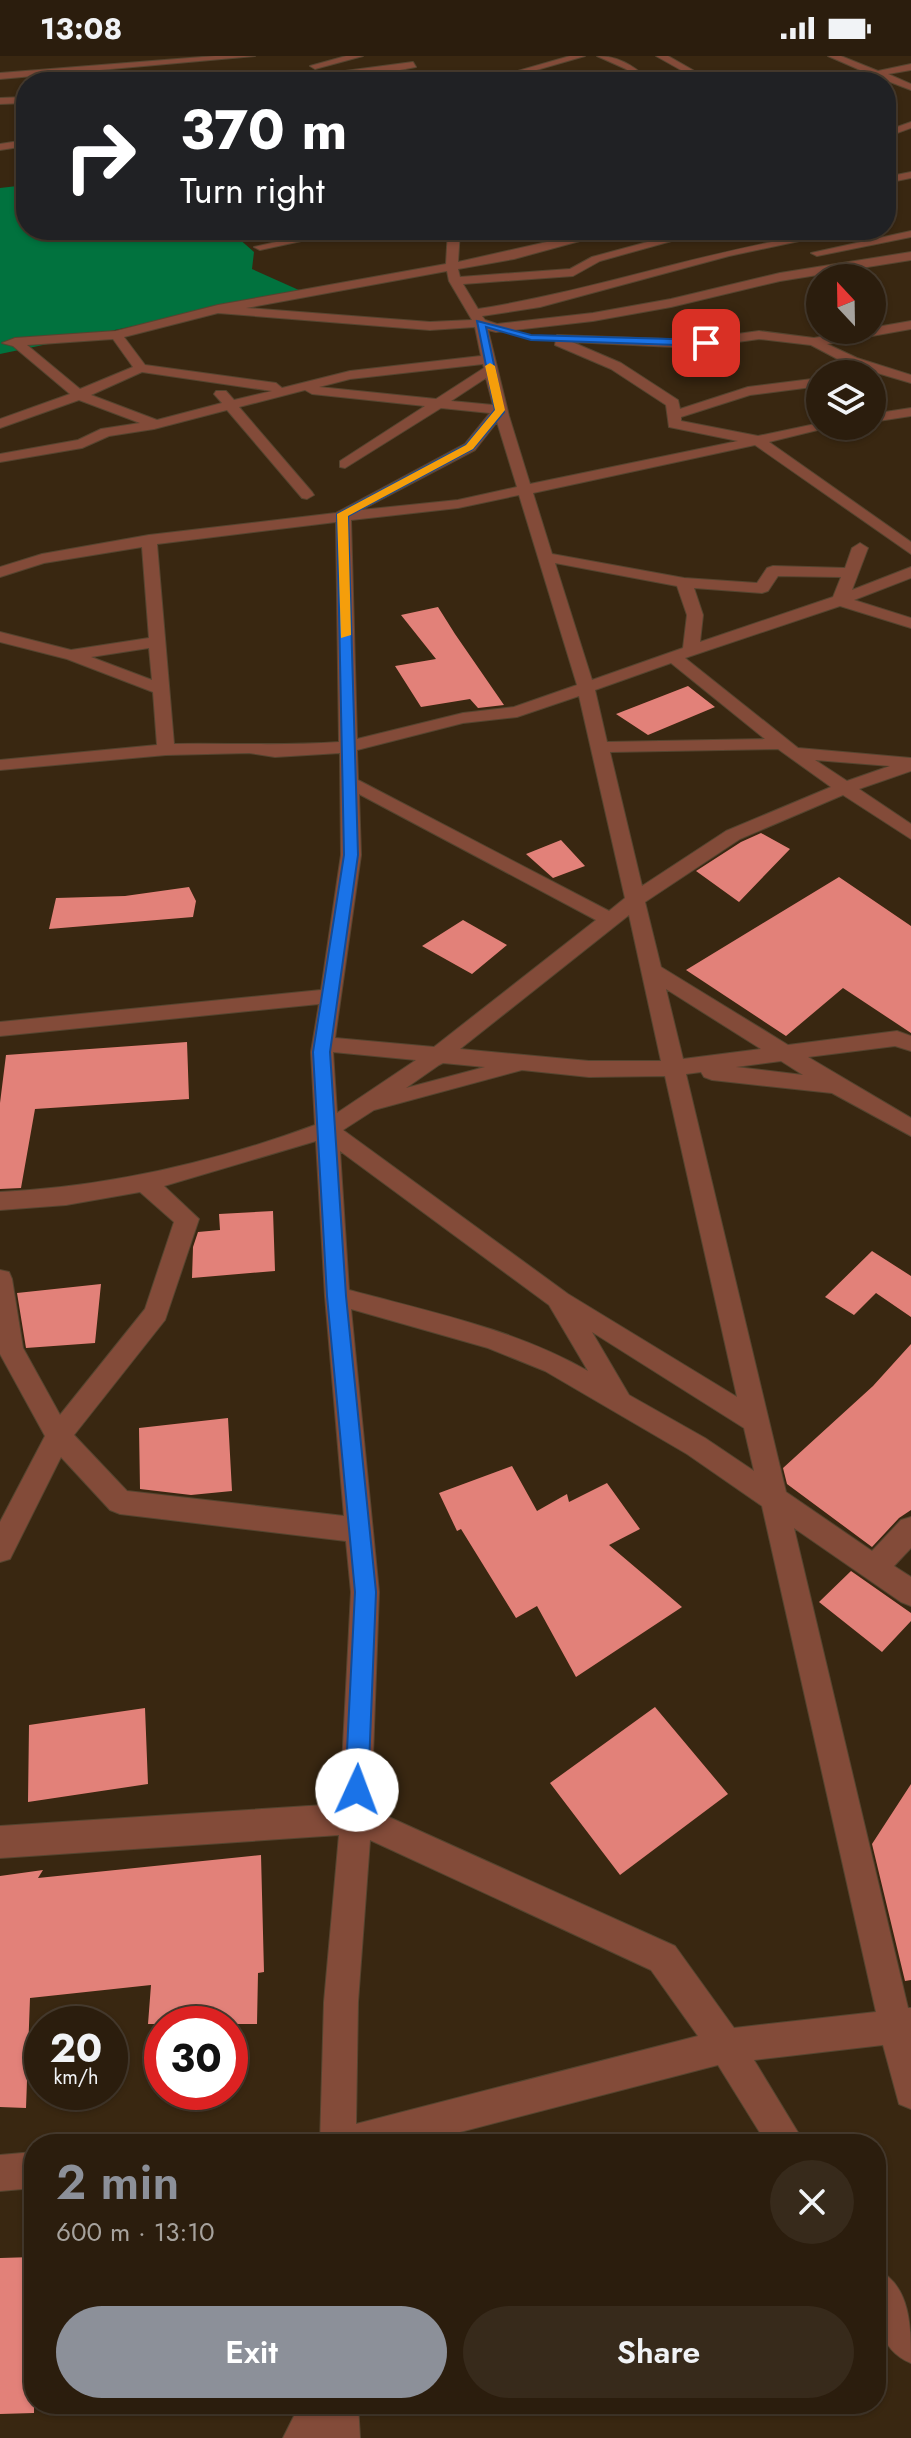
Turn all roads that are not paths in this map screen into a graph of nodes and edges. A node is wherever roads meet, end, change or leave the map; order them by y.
1 (250, 56) edge
2 (304, 56) edge
3 (358, 56) edge
4 (580, 56) edge
5 (602, 56) edge
6 (661, 56) edge
7 (833, 56) edge
8 (413, 65) edge
9 (309, 67) junction
10 (911, 67) edge
11 (50, 72) edge
12 (312, 72) edge
13 (365, 72) edge
14 (523, 72) edge
15 (635, 72) edge
16 (691, 72) edge
17 (869, 72) edge
18 (885, 72) edge
19 (295, 240) edge
20 (453, 240) edge
21 (582, 240) edge
22 (667, 240) edge
23 (798, 240) joint
24 (881, 240) edge
25 (260, 247) dead end
26 (817, 253) junction
27 (911, 256) edge
28 (832, 264) edge
29 (862, 264) edge
30 (452, 266) junction
31 (806, 273) edge
32 (455, 281) junction
33 (218, 309) junction
34 (477, 318) junction
35 (911, 325) edge
36 (496, 328) junction
37 (886, 329) edge
38 (116, 335) junction
39 (806, 341) edge
40 (15, 342) junction
41 (560, 342) dead end
42 (0, 344) edge
43 (818, 344) edge
44 (853, 360) edge
45 (490, 364) junction
46 (141, 368) junction
47 (886, 372) edge
48 (911, 379) edge
49 (209, 380) junction
50 (806, 384) edge
51 (295, 388) junction
52 (79, 395) junction
53 (439, 403) junction
54 (230, 405) junction
55 (500, 410) junction
56 (911, 412) edge
57 (674, 415) junction
58 (886, 416) edge
59 (0, 424) edge
60 (156, 424) junction
61 (806, 430) edge
62 (756, 440) junction
63 (0, 458) edge
64 (345, 464) dead end
65 (526, 489) junction
66 (307, 495) dead end
67 (343, 514) junction
68 (149, 540) junction
69 (860, 548) dead end
70 (911, 549) edge
71 (546, 557) junction
72 (0, 572) edge
73 (911, 572) edge
74 (851, 573) junction
75 (684, 583) junction
76 (840, 601) junction
77 (911, 623) edge
78 (0, 637) edge
79 (157, 642) junction
80 (691, 650) junction
81 (71, 655) junction
82 (673, 657) junction
83 (586, 688) junction
84 (161, 689) junction
85 (348, 747) junction
86 (600, 747) junction
87 (788, 748) junction
88 (166, 750) junction
89 (911, 764) edge
90 (0, 765) edge
91 (349, 782) junction
92 (843, 789) junction
93 (911, 833) edge
94 (635, 900) junction
95 (611, 920) junction
96 (651, 970) junction
97 (330, 996) junction
98 (0, 1029) edge
99 (323, 1044) junction
100 (911, 1044) edge
101 (785, 1054) junction
102 (438, 1055) junction
103 (528, 1063) junction
104 (674, 1068) junction
105 (838, 1087) junction
106 (357, 1109) junction
107 (911, 1128) edge
108 (325, 1129) junction
109 (142, 1180) junction
110 (0, 1201) edge
111 (0, 1279) edge
112 (337, 1296) junction
113 (558, 1298) junction
114 (621, 1402) junction
115 (756, 1422) junction
116 (58, 1436) junction
117 (774, 1499) junction
118 (911, 1529) edge
119 (359, 1530) junction
120 (0, 1550) edge
121 (874, 1568) junction
122 (911, 1593) edge
123 (356, 1818) junction
124 (0, 1842) edge
125 (903, 2026) edge
126 (726, 2046) junction
127 (911, 2092) edge
128 (338, 2134) edge
129 (385, 2134) edge
130 (781, 2134) edge
131 (24, 2171) edge
132 (0, 2173) edge
133 (886, 2303) edge
134 (911, 2344) edge
135 (316, 2414) edge
136 (340, 2414) edge
137 (302, 2438) edge
138 (341, 2438) edge

1 - 11 street
2 - 9 street
3 - 9 street
4 - 14 street
5 - 15 street
6 - 16 street
7 - 17 street
8 - 13 street
9 - 12 street
10 - 18 street
19 - 25 street
20 - 30 street
21 - 30 street
22 - 32 street
23 - 26 street
23 - 34 street
24 - 26 street
26 - 28 street
27 - 29 street
30 - 32 street
30 - 33 street
31 - 36 street
32 - 34 street
33 - 34 street
33 - 38 street
34 - 36 street
34 - 45 street
35 - 37 street
36 - 39 street
38 - 40 street
38 - 46 street
40 - 42 street
40 - 52 street
41 - 57 street
43 - 44 street
45 - 51 street
45 - 53 street
45 - 55 street
46 - 49 street
46 - 52 street
47 - 48 street
49 - 51 street
49 - 54 street
50 - 57 street
51 - 53 street
51 - 54 street
52 - 59 street
52 - 60 street
53 - 55 street
53 - 64 street
54 - 60 street
54 - 66 street
55 - 65 street
55 - 67 street
56 - 58 street
57 - 62 street
60 - 63 street
61 - 62 street
62 - 65 street
62 - 70 street
65 - 67 street
65 - 71 street
67 - 68 street
67 - 85 street
68 - 72 street
68 - 79 street
69 - 74 street
71 - 75 street
71 - 83 street
73 - 76 street
74 - 75 street
74 - 76 street
75 - 80 street
76 - 77 street
76 - 80 street
78 - 81 street
79 - 81 street
79 - 84 street
80 - 82 street
81 - 84 street
82 - 83 street
82 - 87 street
83 - 85 street
83 - 86 street
84 - 88 street
85 - 88 street
85 - 91 street
86 - 87 street
86 - 94 street
87 - 89 street
87 - 92 street
88 - 90 street
89 - 92 street
91 - 95 street
91 - 97 street
92 - 93 street
92 - 94 street
94 - 95 street
94 - 96 street
95 - 102 street
96 - 101 street
96 - 104 street
97 - 98 street
97 - 99 street
99 - 102 street
99 - 108 street
100 - 101 street
101 - 104 street
101 - 105 street
102 - 103 street
102 - 106 street
103 - 104 street
103 - 106 street
104 - 105 street
104 - 115 street
105 - 107 street
106 - 108 street
108 - 109 street
108 - 112 street
108 - 113 street
109 - 110 street
109 - 116 street
111 - 116 street
112 - 114 street
112 - 119 street
113 - 114 street
113 - 115 street
114 - 117 street
115 - 117 street
116 - 119 street
116 - 120 street
117 - 121 street
117 - 125 street
118 - 121 street
119 - 123 street
121 - 122 street
123 - 124 street
123 - 126 street
123 - 128 street
125 - 126 street
125 - 127 street
126 - 129 street
126 - 130 street
131 - 132 street
133 - 134 street
135 - 137 street
136 - 138 street

